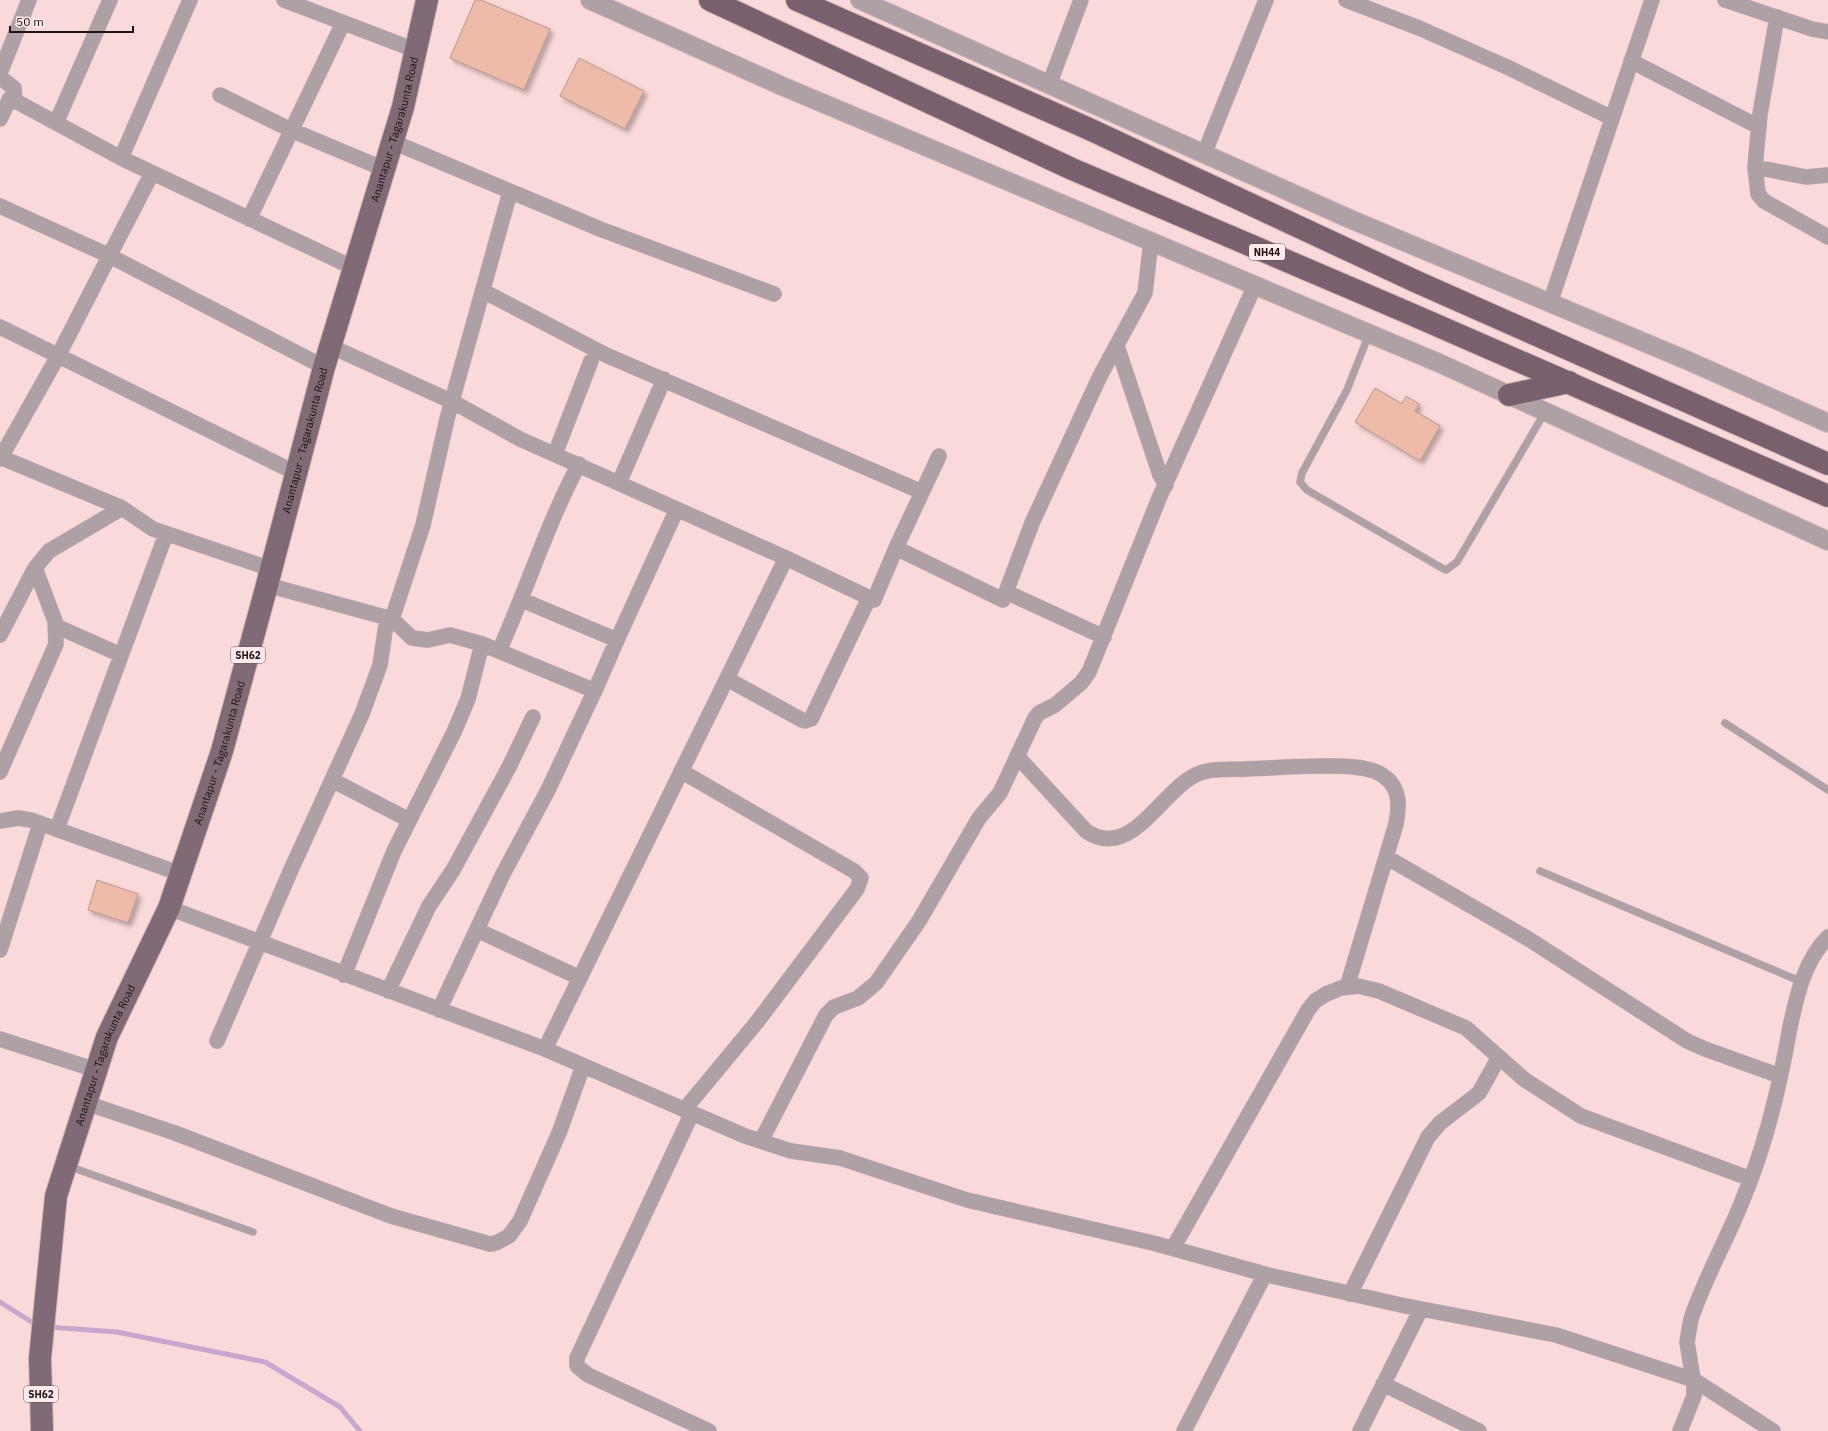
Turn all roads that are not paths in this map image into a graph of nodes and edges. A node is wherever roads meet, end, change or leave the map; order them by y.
1 (29, 0) edge
2 (110, 0) edge
3 (190, 0) edge
4 (284, 0) edge
5 (427, 0) edge
6 (590, 0) edge
7 (710, 0) edge
8 (797, 0) edge
9 (860, 0) edge
10 (1081, 0) edge
11 (1266, 0) edge
12 (1346, 0) edge
13 (1652, 0) edge
14 (1725, 0) edge
15 (1777, 17) junction
16 (344, 23) junction
17 (1828, 32) edge
18 (415, 50) junction
19 (1631, 61) junction
20 (0, 74) edge
21 (1050, 85) junction
22 (220, 95) dead end
23 (15, 101) junction
24 (1612, 118) junction
25 (0, 119) edge
26 (56, 123) junction
27 (1759, 128) junction
28 (292, 130) junction
29 (393, 142) junction
30 (1204, 154) junction
31 (121, 158) junction
32 (1755, 167) junction
33 (384, 169) junction
34 (152, 173) junction
35 (1828, 175) edge
36 (510, 192) junction
37 (0, 206) edge
38 (248, 219) junction
39 (1828, 236) edge
40 (1151, 241) junction
41 (110, 256) junction
42 (354, 268) junction
43 (1256, 285) junction
44 (483, 291) junction
45 (774, 294) dead end
46 (1550, 303) junction
47 (0, 327) edge
48 (1370, 334) junction
49 (330, 346) junction
50 (1116, 346) junction
51 (58, 356) junction
52 (591, 361) dead end
53 (324, 367) junction
54 (664, 380) junction
55 (1569, 382) junction
56 (1509, 395) junction
57 (453, 402) junction
58 (1545, 412) junction
59 (1828, 423) edge
60 (555, 454) junction
61 (939, 456) dead end
62 (0, 457) edge
63 (578, 464) junction
64 (1828, 464) edge
65 (296, 473) junction
66 (619, 482) junction
67 (1166, 485) junction
68 (922, 492) junction
69 (1828, 496) edge
70 (122, 508) junction
71 (677, 509) junction
72 (166, 534) junction
73 (1828, 541) edge
74 (896, 548) junction
75 (786, 558) junction
76 (35, 568) junction
77 (270, 577) junction
78 (1006, 592) junction
79 (869, 598) junction
80 (522, 600) junction
81 (389, 618) junction
82 (56, 626) junction
83 (0, 634) edge
84 (1104, 637) junction
85 (617, 640) junction
86 (482, 644) junction
87 (499, 651) junction
88 (121, 655) junction
89 (727, 679) junction
90 (595, 691) junction
91 (533, 717) dead end
92 (1725, 723) dead end
93 (1018, 756) junction
94 (0, 770) edge
95 (681, 771) junction
96 (332, 780) junction
97 (1828, 790) edge
98 (0, 820) edge
99 (409, 820) junction
100 (40, 824) junction
101 (57, 830) junction
102 (1386, 857) junction
103 (1540, 871) dead end
104 (181, 874) junction
105 (170, 908) junction
106 (477, 930) junction
107 (1828, 937) edge
108 (259, 943) junction
109 (0, 950) edge
110 (344, 975) junction
111 (580, 978) junction
112 (1802, 982) junction
113 (1347, 987) junction
114 (388, 991) junction
115 (439, 1010) junction
116 (0, 1039) edge
117 (217, 1041) dead end
118 (545, 1049) junction
119 (1499, 1057) junction
120 (583, 1066) junction
121 (96, 1070) junction
122 (1780, 1076) junction
123 (86, 1103) junction
124 (688, 1111) junction
125 (761, 1141) junction
126 (66, 1165) junction
127 (1751, 1179) junction
128 (253, 1232) dead end
129 (1173, 1248) junction
130 (1265, 1274) junction
131 (1350, 1294) junction
132 (1421, 1309) junction
133 (1694, 1380) junction
134 (1383, 1384) junction
135 (42, 1431) edge
136 (709, 1431) edge
137 (1184, 1431) edge
138 (1360, 1431) edge
139 (1479, 1431) edge
140 (1680, 1431) edge
141 (1773, 1431) edge

1 - 20 street
2 - 26 street
3 - 31 street
4 - 16 street
5 - 18 main road, Anantapur - Tagarakunta Road / SH62
6 - 40 street
7 - 55 highway, NH44
8 - 64 highway
9 - 21 street
10 - 21 street
11 - 30 street
12 - 24 street
13 - 19 street
14 - 15 street
15 - 17 street
15 - 27 street
16 - 18 street
16 - 28 street
18 - 29 main road, Anantapur - Tagarakunta Road / SH62
19 - 24 street
19 - 27 street
20 - 23 street
21 - 30 street
22 - 28 street
23 - 25 street
23 - 26 street
24 - 46 street
26 - 31 street
27 - 32 street
28 - 33 street
28 - 38 street
29 - 33 main road, Anantapur - Tagarakunta Road / SH62
29 - 36 street
30 - 46 street
31 - 34 street
32 - 35 street
32 - 39 street
33 - 42 main road, Anantapur - Tagarakunta Road / SH62
34 - 38 street
34 - 41 street
36 - 44 street
36 - 45 street
37 - 41 street
38 - 42 street
40 - 43 street
40 - 50 street
41 - 51 street
41 - 53 street
42 - 49 main road, Anantapur - Tagarakunta Road / SH62
43 - 48 street
43 - 67 street
44 - 54 street
44 - 57 street
46 - 59 street
47 - 51 street
48 - 56 street
48 - 58 lane
49 - 53 main road, Anantapur - Tagarakunta Road / SH62
49 - 57 street
50 - 67 street
50 - 78 street
51 - 62 street
51 - 65 street
52 - 60 street
53 - 65 main road, Anantapur - Tagarakunta Road / SH62
54 - 66 street
54 - 68 street
55 - 56 highway
55 - 69 highway, NH44
56 - 58 street
57 - 60 street
57 - 81 street
58 - 73 street
60 - 63 street
61 - 68 street
62 - 70 street
63 - 66 street
63 - 80 street
65 - 77 main road, Anantapur - Tagarakunta Road / SH62
66 - 71 street
67 - 84 street
68 - 74 street
70 - 72 street
70 - 76 street
71 - 75 street
71 - 85 street
72 - 77 street
72 - 88 street
74 - 78 street
74 - 79 street
75 - 79 street
75 - 89 street
76 - 82 street
76 - 83 street
77 - 81 street
77 - 104 main road, Anantapur - Tagarakunta Road / SH62
78 - 84 street
79 - 89 street
80 - 85 street
80 - 87 street
81 - 86 street
81 - 96 street
82 - 88 street
82 - 94 street
84 - 93 street
85 - 90 street
86 - 87 street
86 - 99 street
87 - 90 street
88 - 101 street
89 - 95 street
90 - 106 street
91 - 114 street
92 - 97 lane
93 - 102 street
93 - 125 street
95 - 111 street
95 - 124 street
96 - 99 street
96 - 108 street
98 - 100 street
99 - 110 street
100 - 101 street
100 - 109 street
101 - 104 street
102 - 113 street
102 - 122 street
103 - 112 lane
104 - 105 main road, Anantapur - Tagarakunta Road / SH62
105 - 108 street
105 - 121 main road, Anantapur - Tagarakunta Road / SH62
106 - 111 street
106 - 115 street
107 - 112 street
108 - 110 street
108 - 117 street
110 - 114 street
111 - 118 street
112 - 122 street
113 - 119 street
113 - 129 street
114 - 115 street
115 - 118 street
116 - 121 street
118 - 120 street
119 - 127 street
119 - 131 street
120 - 123 street
120 - 124 street
121 - 123 main road, Anantapur - Tagarakunta Road / SH62
122 - 127 street
123 - 126 main road, Anantapur - Tagarakunta Road / SH62
124 - 125 street
124 - 136 street
125 - 129 street
126 - 128 lane
126 - 135 main road, Anantapur - Tagarakunta Road / SH62
127 - 133 street
129 - 130 street
130 - 131 street
130 - 137 street
131 - 132 street
132 - 133 street
132 - 134 street
133 - 140 street
133 - 141 street
134 - 138 street
134 - 139 street

